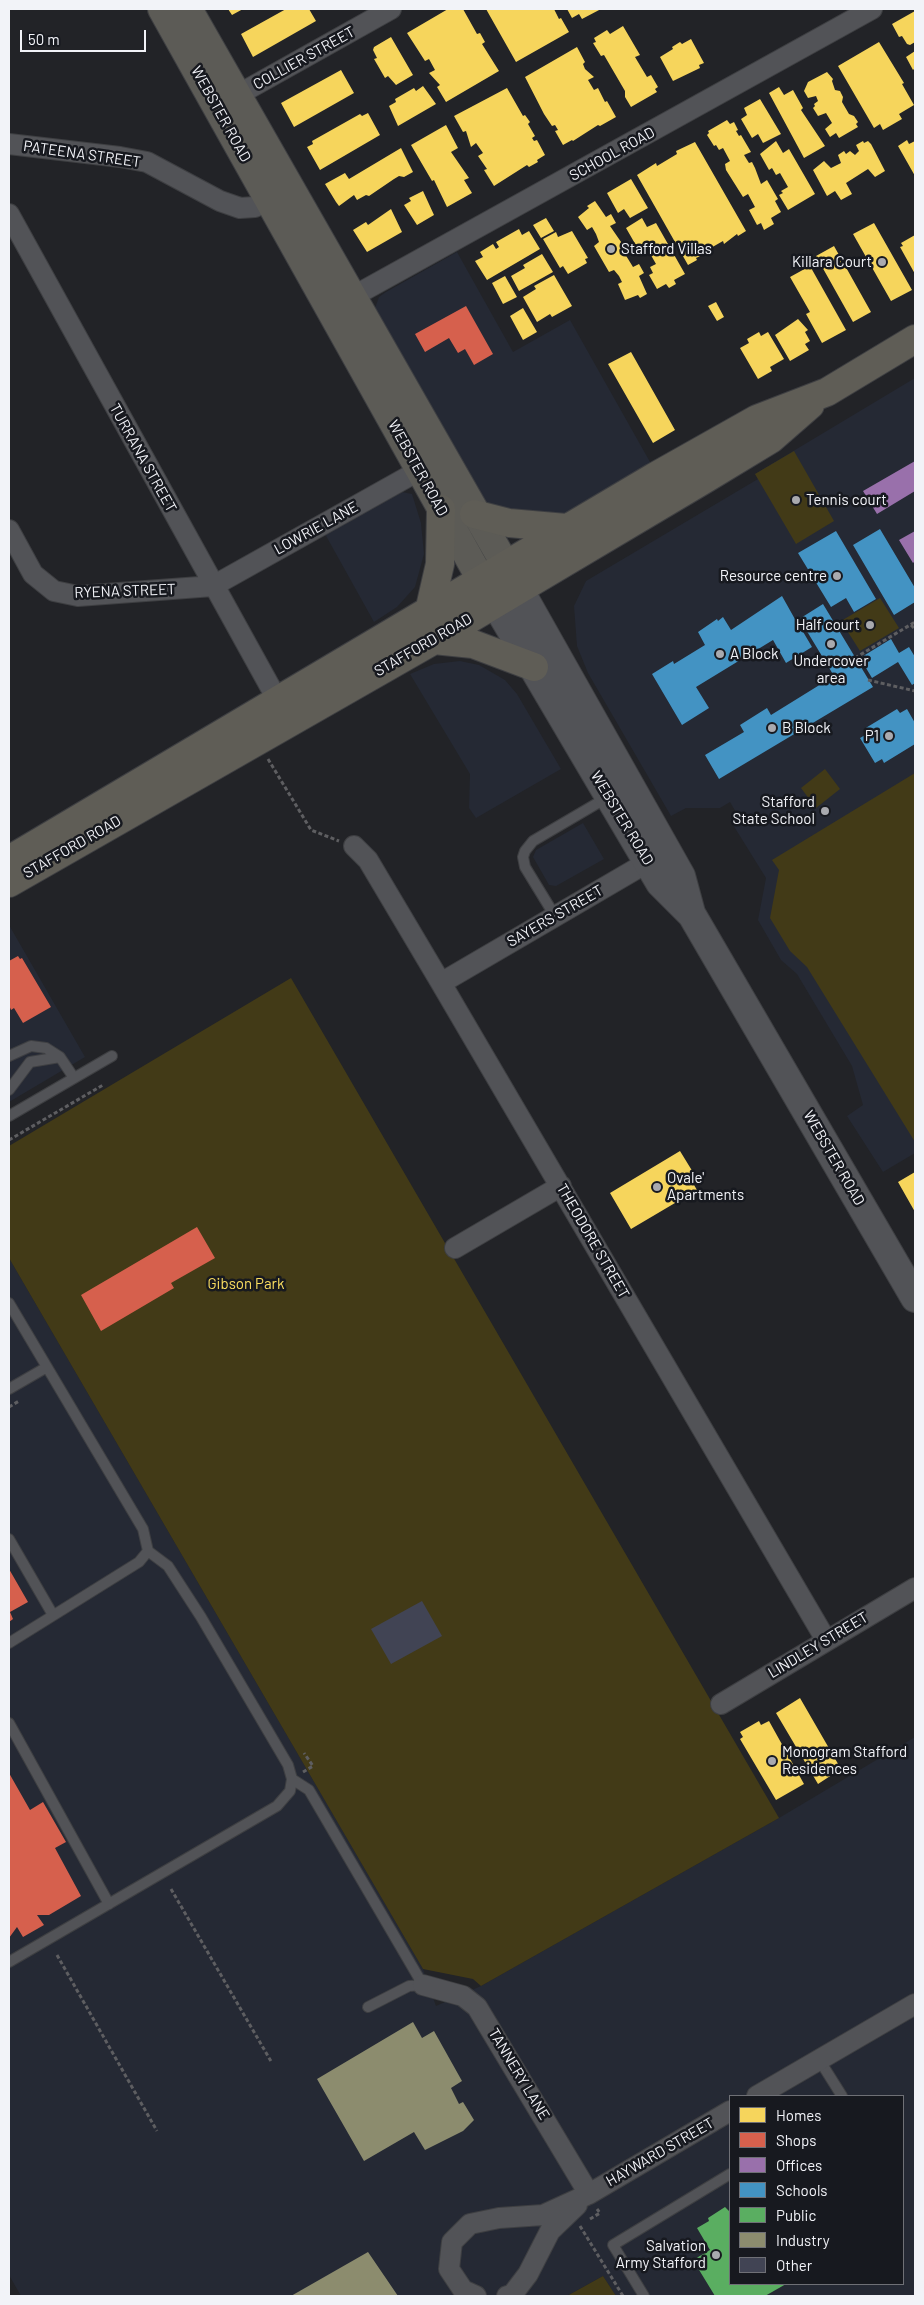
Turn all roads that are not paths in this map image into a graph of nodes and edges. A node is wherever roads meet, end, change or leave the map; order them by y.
1 (162, 9) edge
2 (188, 9) edge
3 (392, 9) edge
4 (872, 9) edge
5 (227, 101) junction
6 (9, 144) edge
7 (279, 194) junction
8 (9, 214) edge
9 (352, 297) junction
10 (915, 339) edge
11 (827, 392) junction
12 (420, 470) junction
13 (441, 508) junction
14 (474, 514) junction
15 (566, 528) junction
16 (9, 530) edge
17 (505, 566) junction
18 (482, 580) junction
19 (213, 586) junction
20 (519, 589) junction
21 (495, 603) junction
22 (429, 612) junction
23 (434, 640) junction
24 (534, 667) junction
25 (278, 701) junction
26 (609, 796) junction
27 (354, 846) road end
28 (655, 852) junction
29 (9, 860) edge
30 (9, 883) edge
31 (555, 916) junction
32 (441, 983) junction
33 (9, 1056) edge
34 (112, 1056) dead end
35 (60, 1057) junction
36 (74, 1078) junction
37 (9, 1090) edge
38 (9, 1116) edge
39 (561, 1186) junction
40 (455, 1248) dead end
41 (915, 1298) edge
42 (9, 1303) edge
43 (47, 1367) junction
44 (9, 1389) edge
45 (9, 1539) edge
46 (148, 1551) junction
47 (915, 1588) edge
48 (53, 1615) junction
49 (826, 1640) junction
50 (9, 1644) edge
51 (721, 1704) dead end
52 (9, 1723) edge
53 (292, 1779) junction
54 (109, 1904) junction
55 (9, 1962) edge
56 (423, 1985) junction
57 (915, 2004) edge
58 (368, 2007) dead end
59 (820, 2061) junction
60 (759, 2095) edge
61 (841, 2095) edge
62 (729, 2114) edge
63 (729, 2175) edge
64 (589, 2194) junction
65 (476, 2296) edge
66 (507, 2296) edge
67 (644, 2296) edge

1 - 5 main road, WEBSTER ROAD
2 - 5 main road, WEBSTER ROAD
3 - 5 street, COLLIER STREET
4 - 9 street, SCHOOL ROAD
5 - 7 main road, WEBSTER ROAD
6 - 7 street, PATEENA STREET
7 - 9 main road, WEBSTER ROAD
7 - 12 main road, WEBSTER ROAD
8 - 19 street, TURRANA STREET
9 - 14 main road, WEBSTER ROAD
10 - 11 highway, STAFFORD ROAD
11 - 15 highway, STAFFORD ROAD
11 - 20 highway, STAFFORD ROAD
12 - 13 main road, WEBSTER ROAD
12 - 19 street, LOWRIE LANE
13 - 18 main road, WEBSTER ROAD
13 - 22 highway
14 - 15 highway
14 - 17 main road, WEBSTER ROAD
15 - 17 highway, STAFFORD ROAD
16 - 19 street, RYENA STREET
17 - 18 highway, STAFFORD ROAD
17 - 20 main road, WEBSTER ROAD
18 - 21 main road, WEBSTER ROAD
18 - 22 highway, STAFFORD ROAD
19 - 25 street, TURRANA STREET
20 - 21 highway, STAFFORD ROAD
20 - 28 main road, WEBSTER ROAD
21 - 23 highway, STAFFORD ROAD
21 - 24 main road, WEBSTER ROAD
22 - 25 highway, STAFFORD ROAD
23 - 24 highway
23 - 30 highway, STAFFORD ROAD
24 - 26 main road, WEBSTER ROAD
25 - 29 highway, STAFFORD ROAD
26 - 28 main road, WEBSTER ROAD
26 - 31 lane
27 - 32 street, THEODORE STREET
28 - 31 street, SAYERS STREET
28 - 41 main road, WEBSTER ROAD
31 - 32 street, SAYERS STREET
32 - 39 street, THEODORE STREET
33 - 35 lane
34 - 36 lane
35 - 36 lane
35 - 37 lane
36 - 38 lane
39 - 40 street
39 - 49 street, THEODORE STREET
42 - 43 lane
43 - 44 lane
43 - 46 lane
45 - 48 lane
46 - 48 lane
46 - 53 lane
47 - 49 street, LINDLEY STREET
48 - 50 lane
49 - 51 street, LINDLEY STREET
52 - 54 lane
53 - 54 lane
53 - 56 lane
54 - 55 lane
56 - 58 lane
56 - 64 street, TANNERY LANE
57 - 59 street
59 - 60 street
59 - 61 lane
62 - 64 street, HAYWARD STREET
63 - 67 lane
64 - 65 street, HAYWARD STREET
64 - 66 street, HAYWARD STREET

